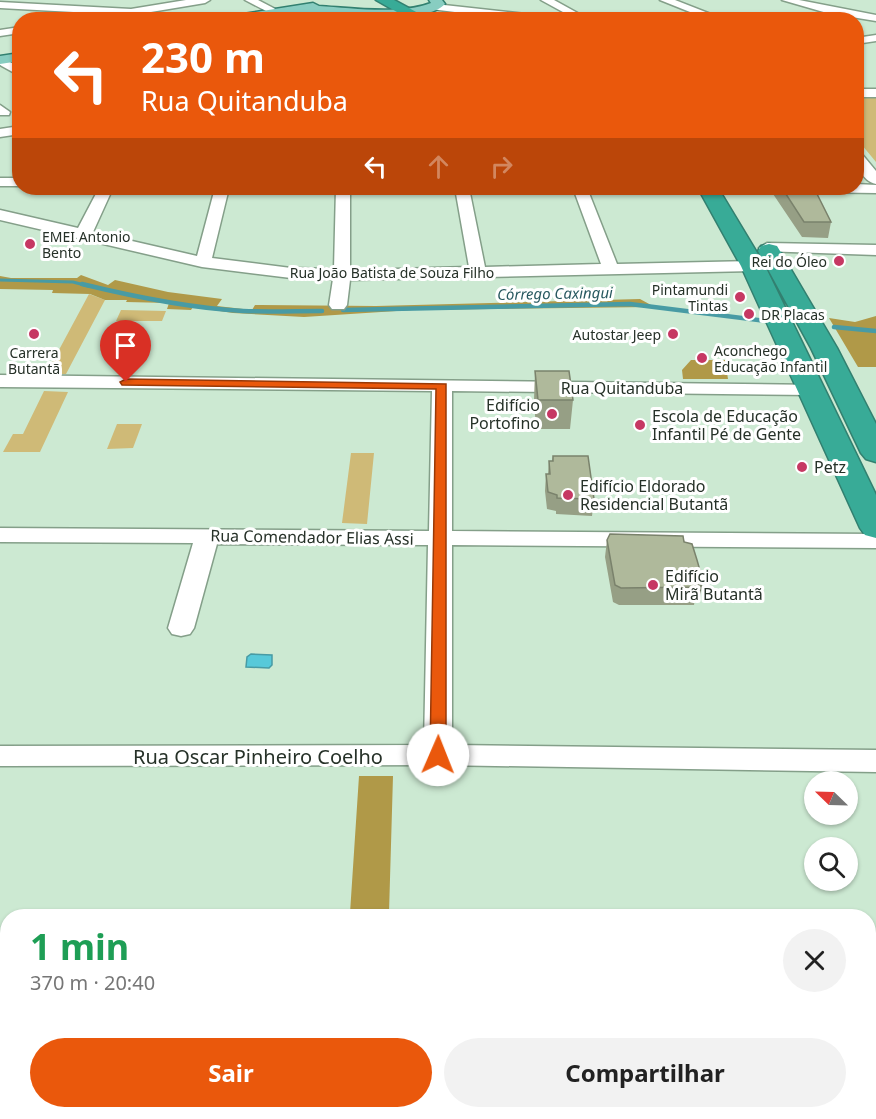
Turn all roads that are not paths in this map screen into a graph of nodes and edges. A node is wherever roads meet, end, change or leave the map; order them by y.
1 (205, 0) edge
2 (249, 0) edge
3 (383, 0) edge
4 (479, 0) edge
5 (546, 0) edge
6 (665, 0) edge
7 (787, 0) edge
8 (0, 5) edge
9 (367, 5) edge
10 (294, 9) junction
11 (428, 9) edge
12 (129, 12) joint
13 (276, 12) joint
14 (488, 12) edge
15 (569, 12) edge
16 (699, 12) edge
17 (839, 12) edge
18 (864, 166) edge
19 (876, 180) edge
20 (103, 195) edge
21 (220, 195) edge
22 (343, 195) edge
23 (463, 195) edge
24 (583, 195) edge
25 (713, 195) edge
26 (0, 215) edge
27 (755, 227) dead end
28 (83, 235) junction
29 (876, 250) edge
30 (760, 257) junction
31 (202, 262) junction
32 (611, 269) junction
33 (478, 273) junction
34 (342, 275) junction
35 (338, 305) dead end
36 (0, 381) edge
37 (442, 386) junction
38 (812, 389) junction
39 (876, 453) edge
40 (876, 528) edge
41 (207, 536) junction
42 (440, 538) junction
43 (876, 541) edge
44 (3, 542) edge
45 (181, 628) dead end
46 (438, 755) junction
47 (0, 756) edge
48 (876, 761) edge

1 - 12 street
2 - 13 street
3 - 11 highway
4 - 11 street
5 - 15 street
6 - 16 street
7 - 17 street
8 - 12 street
9 - 10 main road
9 - 10 main road
9 - 11 main road
10 - 13 main road
11 - 14 street
18 - 19 street
20 - 28 street
21 - 31 street
22 - 34 street
23 - 33 street
24 - 32 street
25 - 30 highway
26 - 28 street, Rua João Batista de Souza Filho
27 - 30 highway
28 - 31 street, Rua João Batista de Souza Filho
29 - 30 street, Rua João Batista de Souza Filho
30 - 32 street, Rua João Batista de Souza Filho
30 - 38 highway
30 - 39 highway
31 - 34 street, Rua João Batista de Souza Filho
32 - 33 street, Rua João Batista de Souza Filho
33 - 34 street, Rua João Batista de Souza Filho
34 - 35 street
36 - 37 street, Rua Quitanduba
37 - 38 street, Rua Quitanduba
37 - 42 street
38 - 40 highway
41 - 42 street, Rua Comendador Elias Assi
41 - 44 street, Rua Comendador Elias Assi
41 - 45 street
42 - 43 street, Rua Comendador Elias Assi
42 - 46 street
46 - 47 street, Rua Oscar Pinheiro Coelho
46 - 48 street, Rua Oscar Pinheiro Coelho

